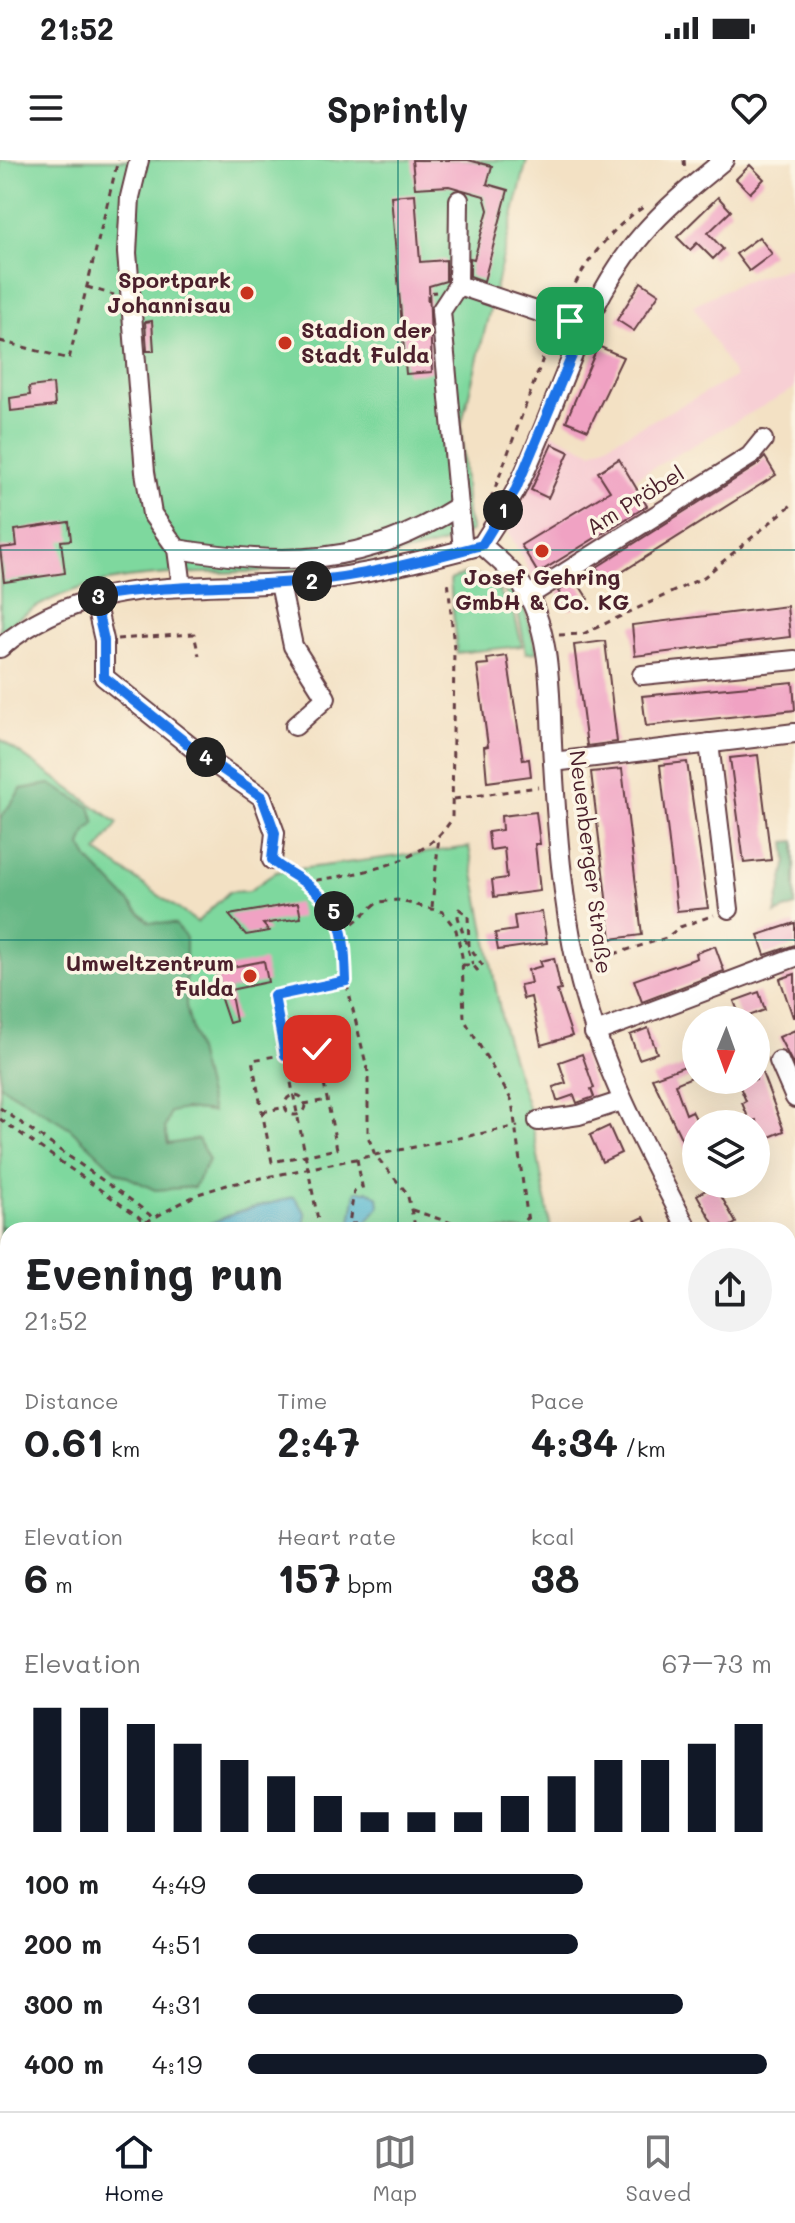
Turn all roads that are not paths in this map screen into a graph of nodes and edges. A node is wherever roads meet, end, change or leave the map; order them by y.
1 (139, 160) edge
2 (724, 160) edge
3 (459, 200) dead end
4 (458, 285) junction
5 (584, 327) junction
6 (763, 440) dead end
7 (459, 506) junction
8 (482, 545) junction
9 (177, 549) junction
10 (463, 550) junction
11 (280, 584) junction
12 (182, 587) junction
13 (528, 596) junction
14 (94, 597) junction
15 (0, 648) edge
16 (795, 660) edge
17 (642, 675) dead end
18 (295, 726) dead end
19 (795, 733) edge
20 (709, 743) junction
21 (553, 762) junction
22 (272, 860) road end
23 (729, 909) road end
24 (795, 957) edge
25 (594, 1033) junction
26 (779, 1061) dead end
27 (795, 1098) edge
28 (622, 1101) junction
29 (538, 1121) road end
30 (684, 1222) edge

1 - 9 street
2 - 5 street
3 - 4 street
4 - 5 street
4 - 7 street
5 - 8 street
6 - 13 street, Am Pröbel
7 - 9 street
7 - 10 street
8 - 10 street
8 - 13 street, Neuenberger Straße
9 - 12 street
10 - 11 street
11 - 12 street
11 - 18 street
12 - 14 street
13 - 21 street, Neuenberger Straße
14 - 15 street
14 - 22 street
16 - 17 street
19 - 20 street
20 - 21 street
20 - 23 street
21 - 25 street, Neuenberger Straße
24 - 25 street
25 - 28 street, Neuenberger Straße
26 - 27 street
28 - 29 street
28 - 30 street, Neuenberger Straße

